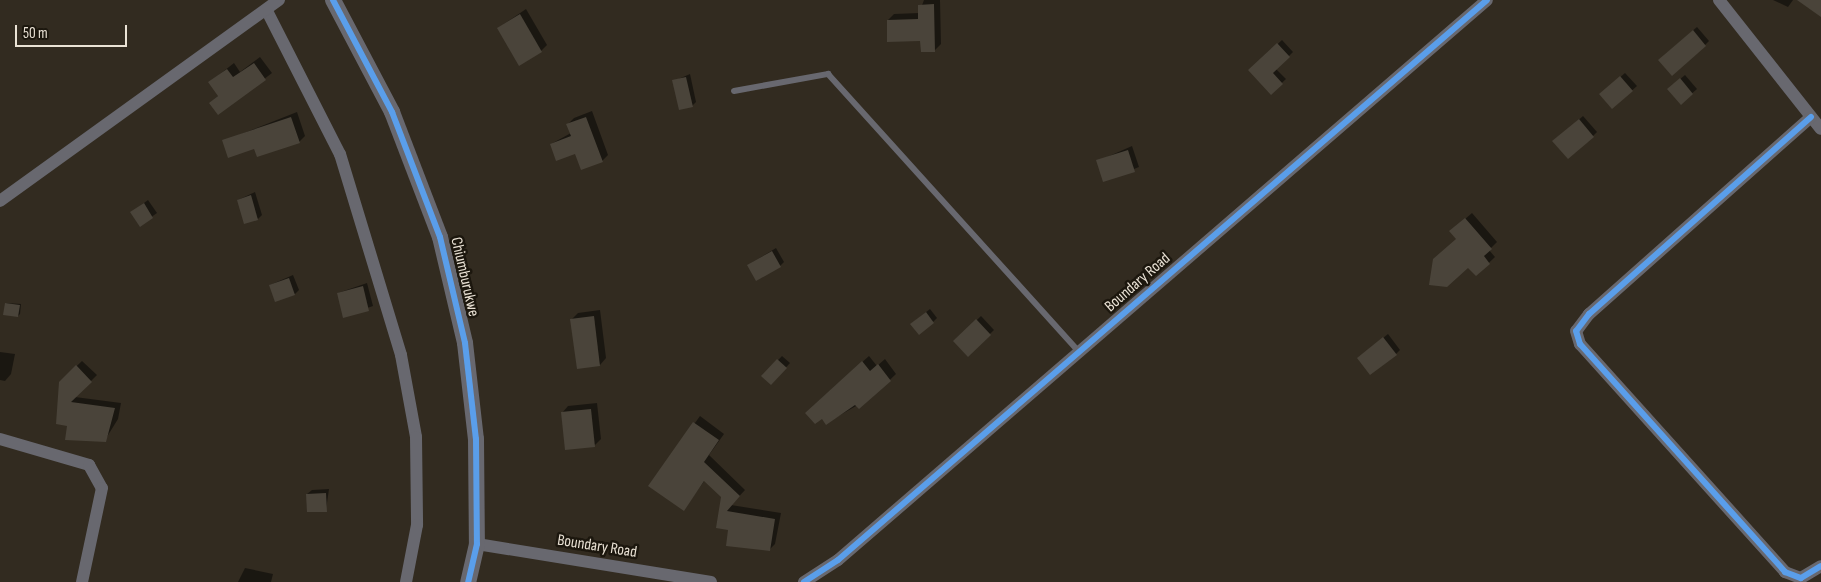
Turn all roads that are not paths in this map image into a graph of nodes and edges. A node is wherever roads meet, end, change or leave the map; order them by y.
1 (279, 0) edge
2 (334, 0) edge
3 (1487, 0) edge
4 (1720, 0) edge
5 (267, 10) junction
6 (734, 91) dead end
7 (1811, 117) junction
8 (1821, 128) edge
9 (0, 201) edge
10 (1079, 352) junction
11 (0, 439) edge
12 (477, 544) junction
13 (1821, 566) edge
14 (82, 582) edge
15 (406, 582) edge
16 (468, 582) edge
17 (711, 582) edge
18 (804, 582) edge

1 - 5 street
2 - 12 street, Chiumburukwe
3 - 10 street, Boundary Road
4 - 7 street
5 - 9 street
5 - 15 street
6 - 10 lane
7 - 8 street
7 - 13 street
10 - 18 street, Boundary Road
11 - 14 street
12 - 16 street, Chiumburukwe
12 - 17 street, Boundary Road

